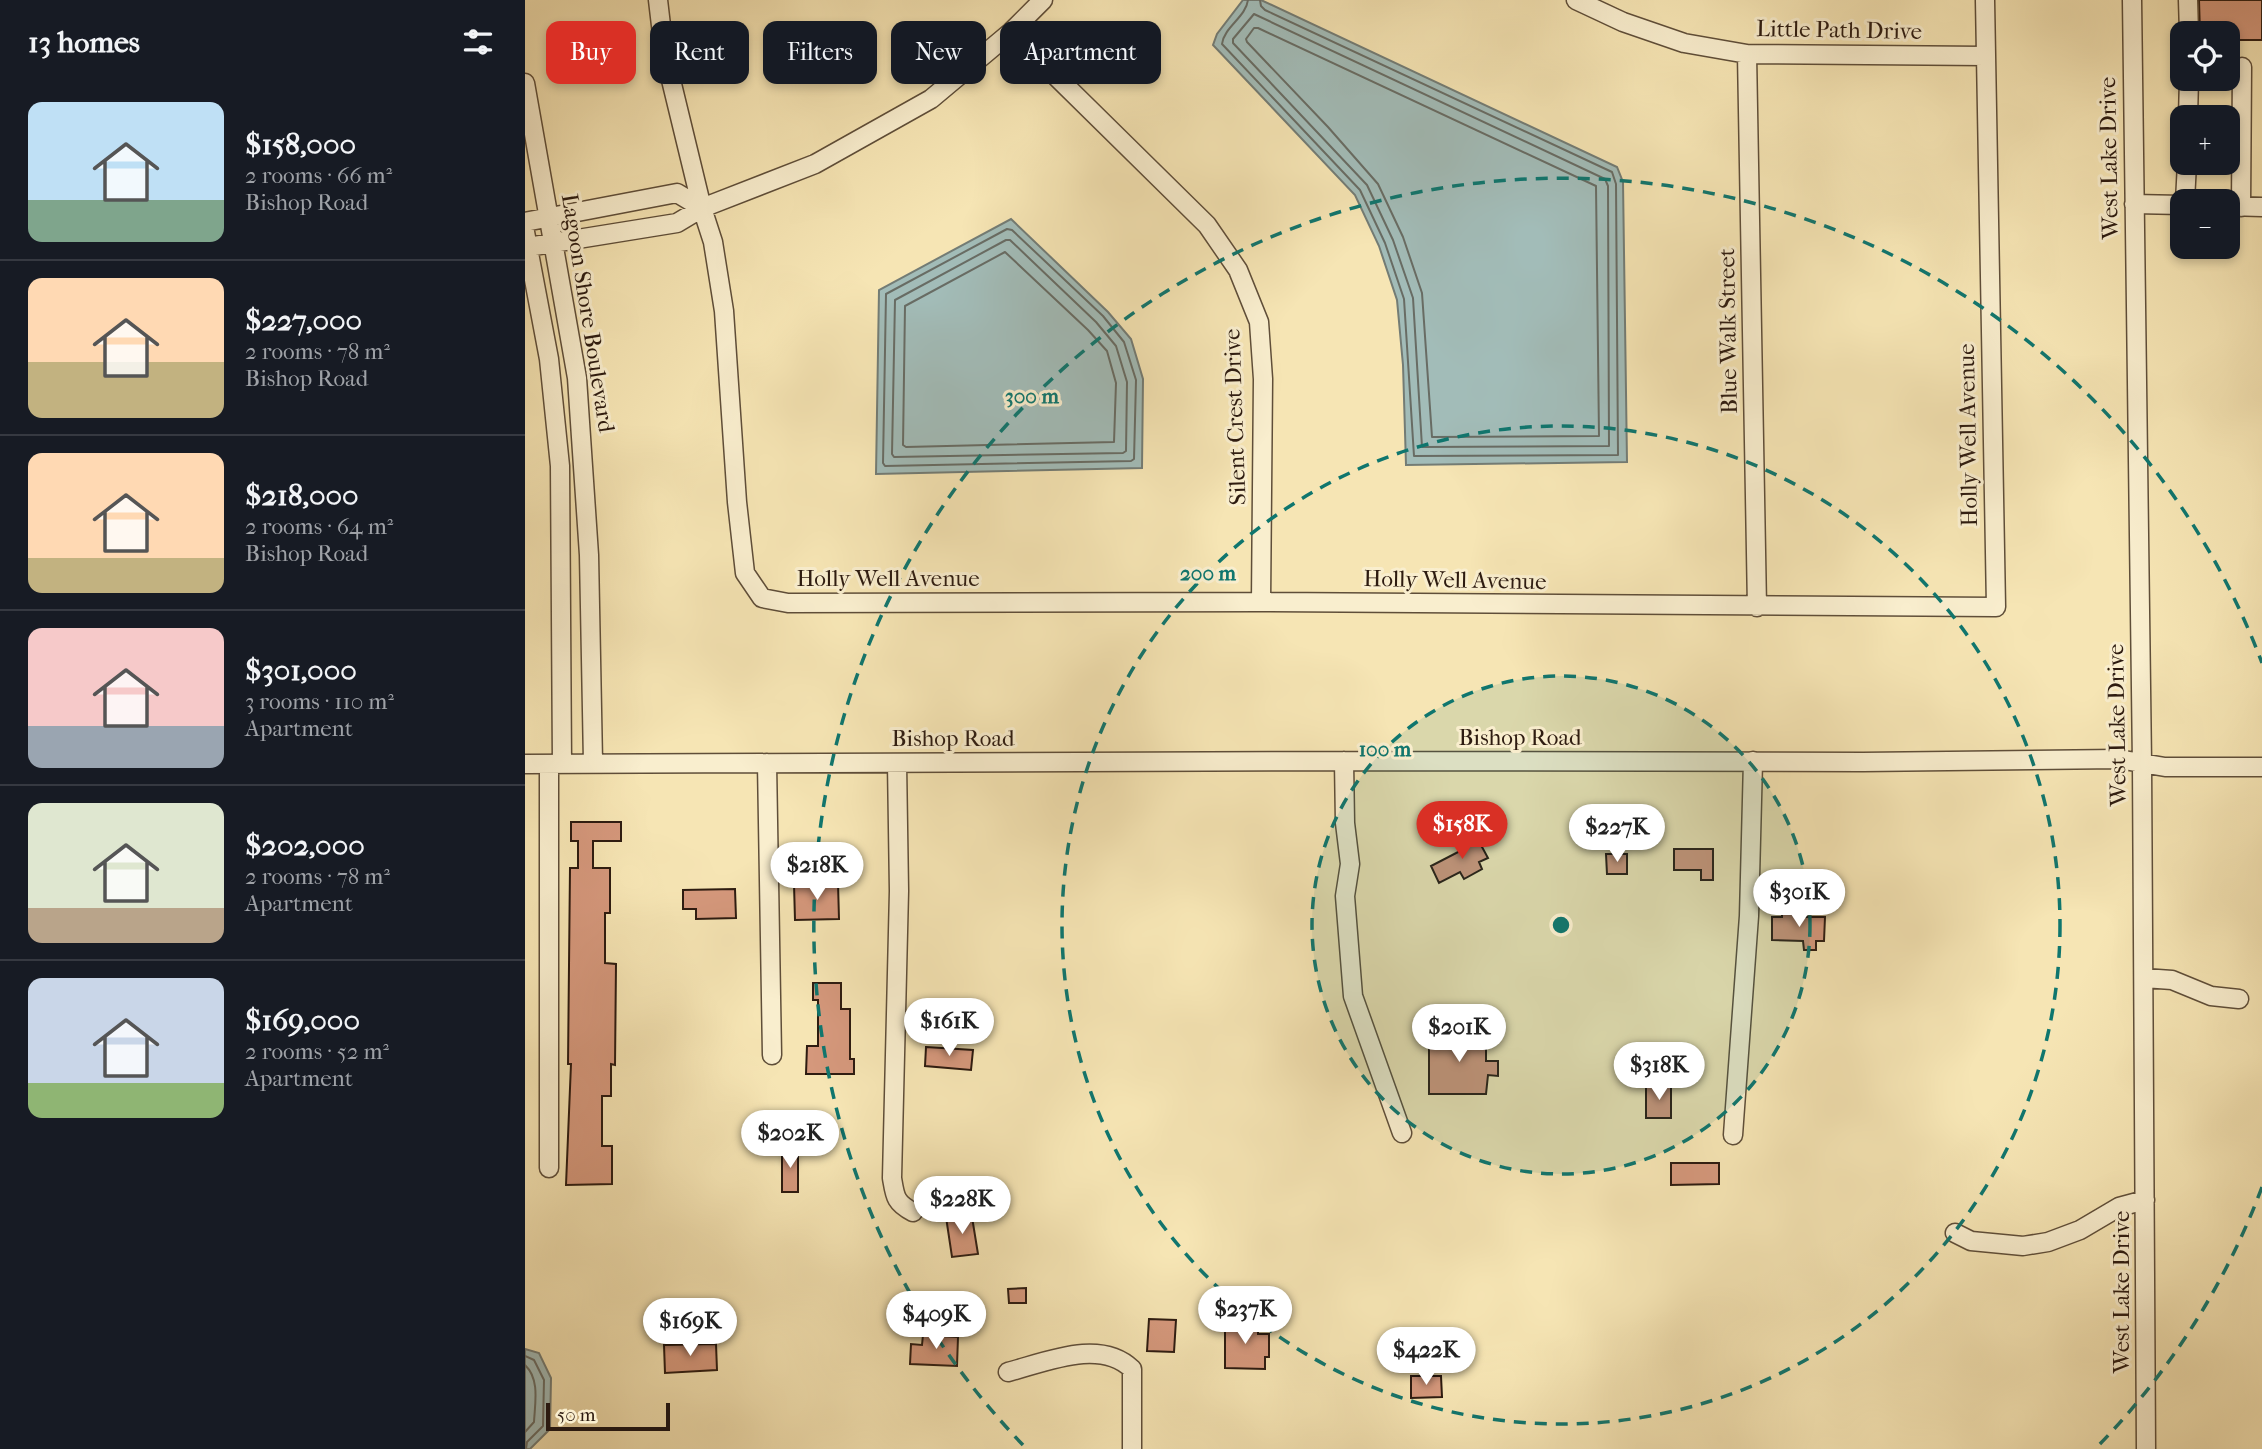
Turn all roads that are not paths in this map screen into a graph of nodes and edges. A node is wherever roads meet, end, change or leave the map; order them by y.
1 (658, 0) edge
2 (1043, 0) edge
3 (1576, 0) edge
4 (1985, 0) edge
5 (2132, 0) edge
6 (2188, 0) edge
7 (1022, 21) edge
8 (2189, 21) edge
9 (1000, 41) edge
10 (1748, 54) junction
11 (1985, 56) junction
12 (2242, 67) dead end
13 (525, 83) edge
14 (1064, 84) edge
15 (2235, 189) edge
16 (2170, 203) edge
17 (2134, 204) junction
18 (2240, 206) edge
19 (702, 208) junction
20 (2262, 208) edge
21 (549, 217) junction
22 (526, 235) edge
23 (554, 243) junction
24 (1261, 602) junction
25 (1757, 607) junction
26 (1344, 761) junction
27 (1753, 761) junction
28 (593, 762) junction
29 (767, 763) junction
30 (897, 763) junction
31 (525, 764) edge
32 (556, 764) junction
33 (2142, 764) junction
34 (2262, 767) edge
35 (2144, 978) junction
36 (2239, 999) dead end
37 (772, 1055) dead end
38 (1402, 1133) dead end
39 (1733, 1135) dead end
40 (549, 1168) dead end
41 (2145, 1200) junction
42 (913, 1212) dead end
43 (1955, 1233) dead end
44 (1008, 1372) dead end
45 (1132, 1449) edge
46 (2146, 1449) edge

1 - 19 street
2 - 7 street
3 - 10 street, Little Path Drive
4 - 11 street
5 - 17 street, West Lake Drive
6 - 8 street
9 - 19 street
10 - 11 street, Little Path Drive
10 - 25 street, Blue Walk Street
11 - 25 street, Holly Well Avenue
12 - 15 street
13 - 21 street, Lagoon Shore Boulevard
14 - 24 street, Silent Crest Drive
16 - 17 street
17 - 33 street, West Lake Drive
18 - 20 street
19 - 21 street
19 - 23 street
19 - 24 street, Holly Well Avenue
21 - 22 street
21 - 23 street, Lagoon Shore Boulevard
22 - 23 street
22 - 32 street, Lagoon Shore Boulevard
23 - 28 street, Lagoon Shore Boulevard
24 - 25 street, Holly Well Avenue
26 - 27 street, Bishop Road
26 - 30 street, Bishop Road
26 - 38 street
27 - 33 street, Bishop Road
27 - 39 street
28 - 29 street, Bishop Road
28 - 32 street, Bishop Road
29 - 30 street, Bishop Road
29 - 37 street
30 - 42 street
31 - 32 street, Bishop Road
32 - 40 street, Lagoon Shore Boulevard
33 - 34 street, Bishop Road
33 - 35 street, West Lake Drive
35 - 36 street
35 - 41 street, West Lake Drive
41 - 43 street
41 - 46 street, West Lake Drive
44 - 45 street

